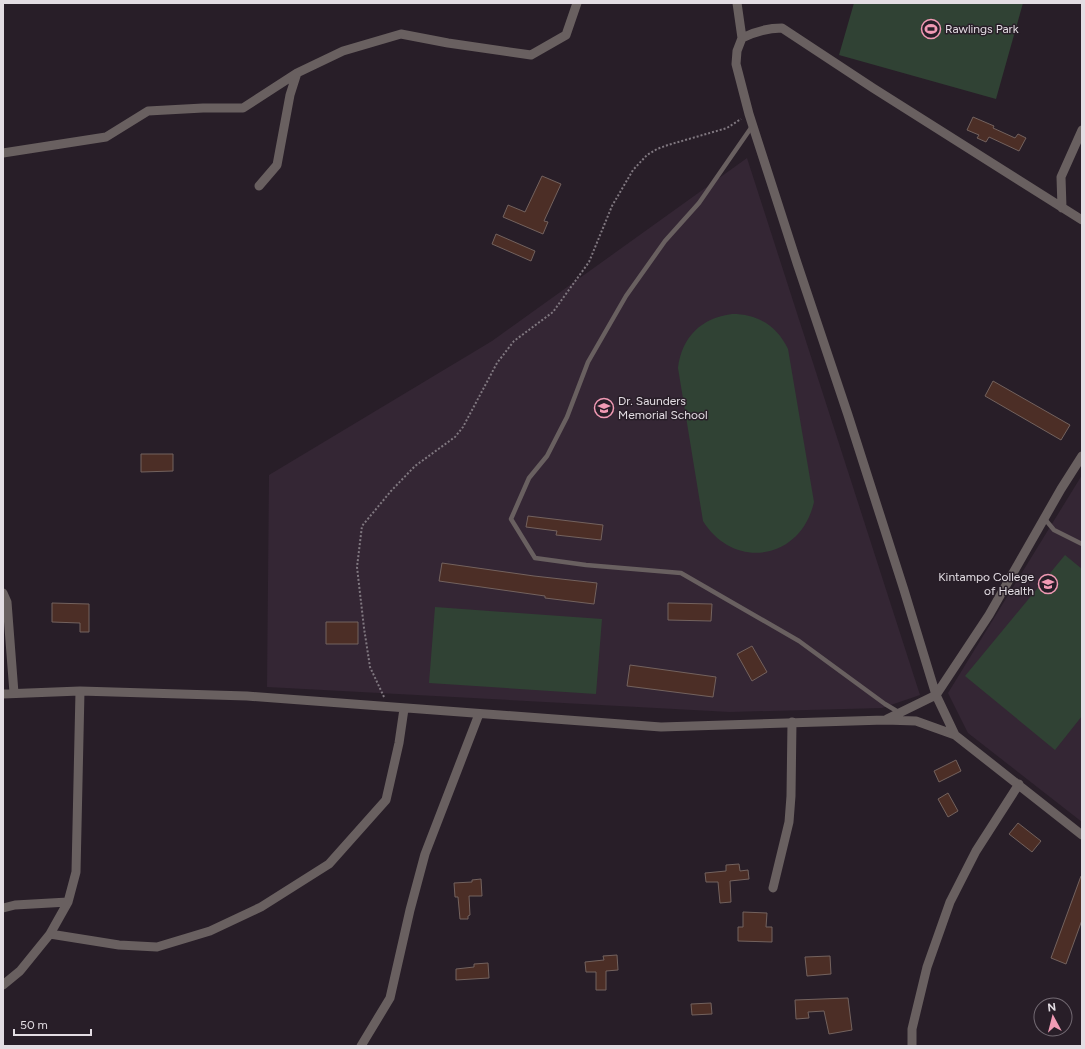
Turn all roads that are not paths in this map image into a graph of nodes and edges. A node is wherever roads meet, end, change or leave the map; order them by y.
1 (577, 3) edge
2 (737, 3) edge
3 (742, 38) junction
4 (297, 74) junction
5 (753, 125) junction
6 (1082, 130) edge
7 (3, 153) edge
8 (259, 186) dead end
9 (1062, 208) junction
10 (1082, 220) edge
11 (1082, 456) edge
12 (1044, 518) junction
13 (1082, 544) edge
14 (3, 593) edge
15 (80, 692) junction
16 (14, 693) junction
17 (3, 694) edge
18 (936, 695) junction
19 (404, 709) junction
20 (900, 713) junction
21 (479, 714) junction
22 (885, 720) junction
23 (792, 722) junction
24 (954, 734) junction
25 (1019, 784) junction
26 (1082, 835) edge
27 (773, 888) dead end
28 (68, 902) junction
29 (3, 908) edge
30 (50, 934) junction
31 (3, 984) edge
32 (361, 1046) edge
33 (912, 1046) edge

1 - 4 street
2 - 3 street
3 - 5 street
3 - 9 street
4 - 7 street
4 - 8 street
5 - 18 street
5 - 20 lane
6 - 9 street
9 - 10 street
11 - 12 street
12 - 13 lane
12 - 18 street
14 - 16 street
15 - 16 street
15 - 19 street
15 - 28 street
16 - 17 street
18 - 20 street
18 - 24 street
19 - 21 street
19 - 30 street
20 - 22 street
21 - 23 street
21 - 32 street
22 - 23 street
22 - 24 street
23 - 27 street
24 - 25 street
25 - 26 street
25 - 33 street
28 - 29 street
28 - 30 street
30 - 31 street

